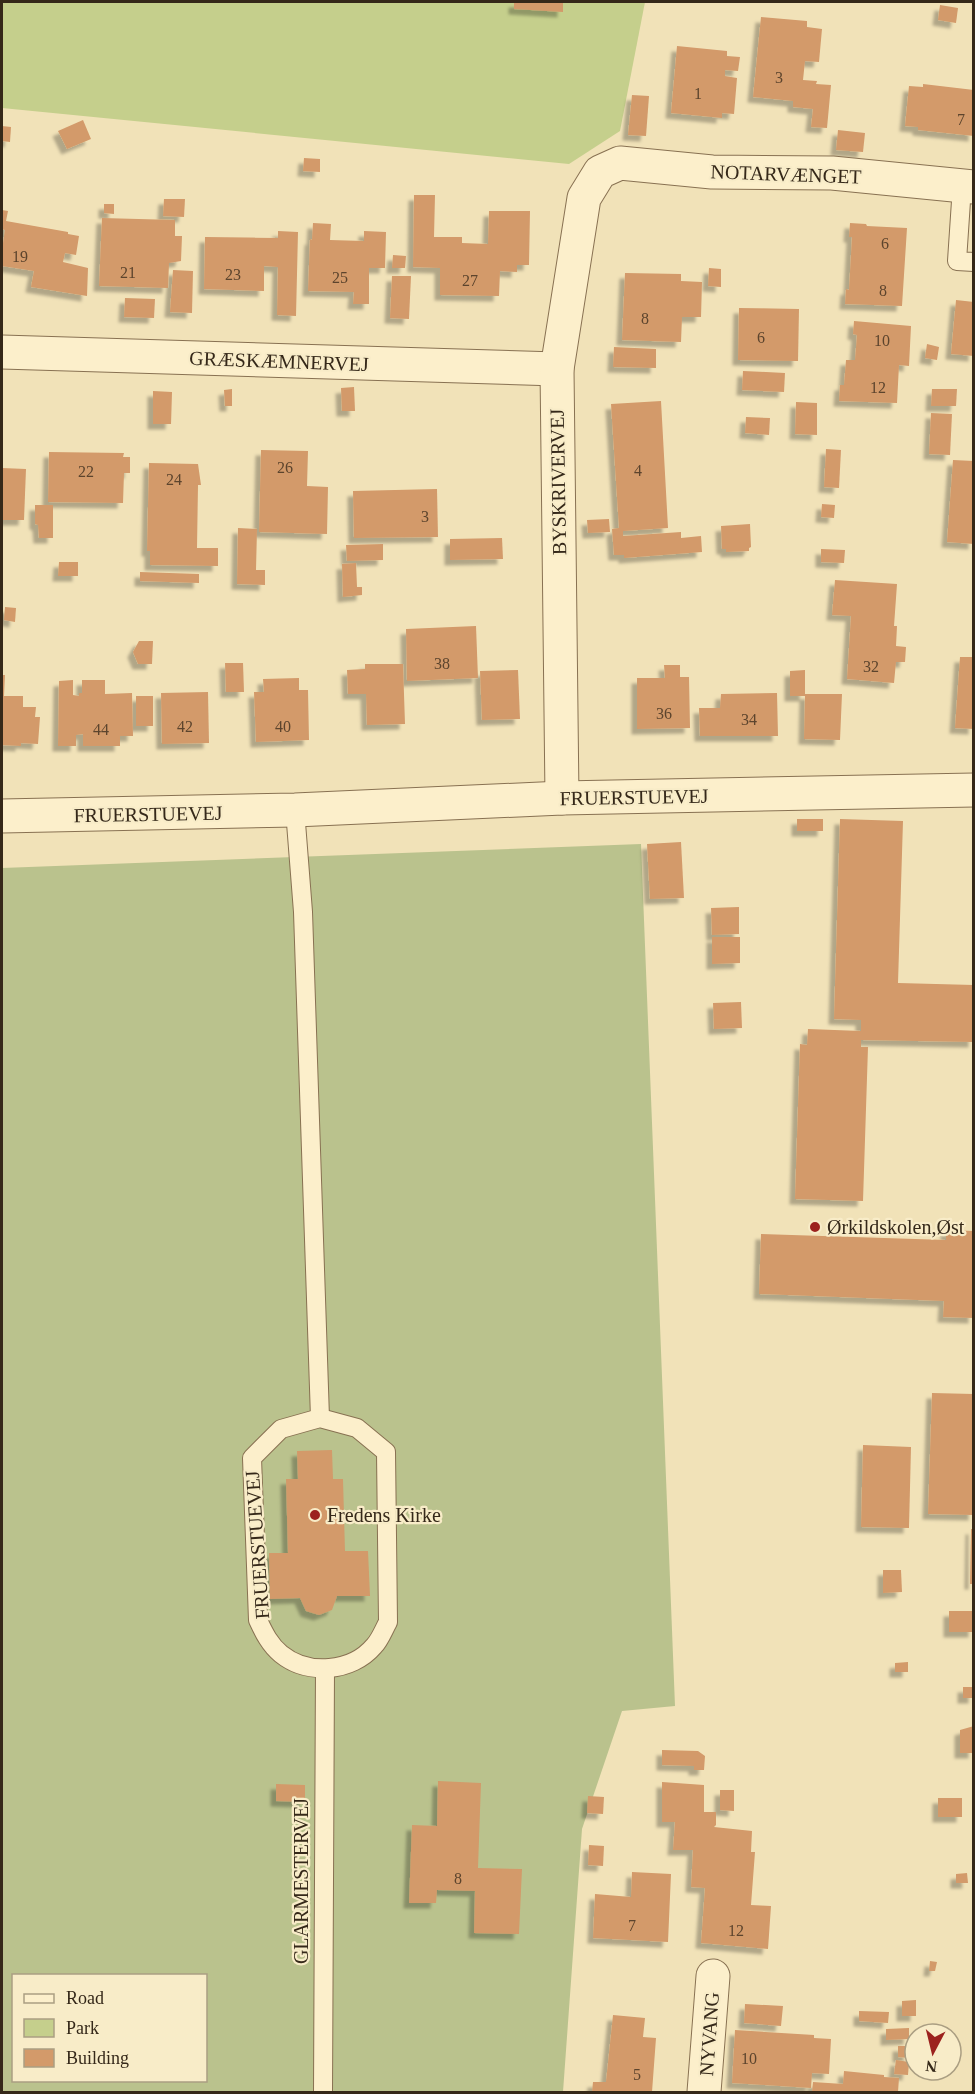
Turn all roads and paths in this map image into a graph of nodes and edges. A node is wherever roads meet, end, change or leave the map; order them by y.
1 (600, 172) joint
2 (968, 186) edge
3 (974, 262) edge
4 (2, 352) edge
5 (557, 369) junction
6 (974, 790) edge
7 (562, 798) junction
8 (295, 810) junction
9 (2, 816) edge
10 (320, 1418) junction
11 (325, 1669) junction
12 (713, 1976) dead end
13 (323, 2092) edge
14 (704, 2092) edge

1 - 2 street, NOTARVÆNGET
1 - 5 street, BYSKRIVERVEJ
2 - 3 lane
4 - 5 street, GRÆSKÆMNERVEJ
5 - 7 street, BYSKRIVERVEJ
6 - 7 street, FRUERSTUEVEJ
7 - 8 street, FRUERSTUEVEJ
8 - 9 street, FRUERSTUEVEJ
8 - 10 lane
10 - 11 lane, FRUERSTUEVEJ
10 - 11 lane, FRUERSTUEVEJ
11 - 13 lane, GLARMESTERVEJ
12 - 14 street, NYVANG

